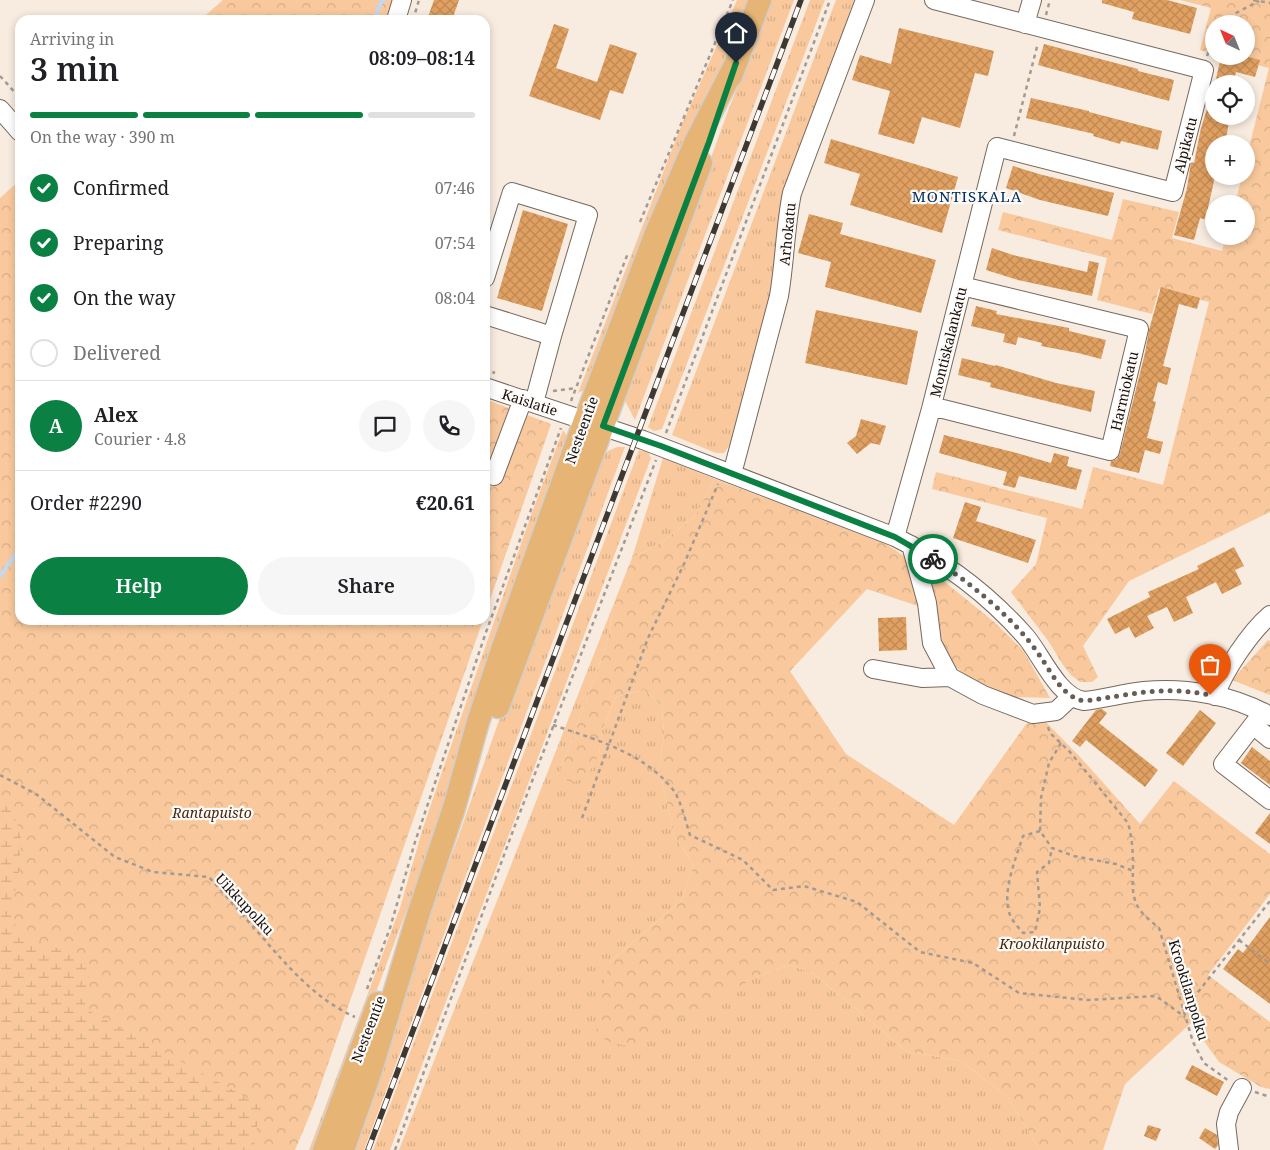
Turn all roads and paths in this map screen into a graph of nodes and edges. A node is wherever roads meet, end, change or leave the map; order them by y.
1 (402, 0) edge
2 (419, 0) edge
3 (760, 0) edge
4 (830, 0) edge
5 (865, 0) edge
6 (934, 0) edge
7 (1032, 0) edge
8 (1253, 0) edge
9 (1259, 1) edge
10 (1270, 2) edge
11 (398, 15) edge
12 (414, 15) edge
13 (1233, 15) edge
14 (1026, 24) junction
15 (1206, 65) edge
16 (1204, 70) junction
17 (0, 76) edge
18 (15, 92) edge
19 (0, 109) edge
20 (15, 126) edge
21 (997, 147) joint
22 (490, 262) edge
23 (962, 286) junction
24 (490, 317) edge
25 (552, 336) junction
26 (490, 389) edge
27 (528, 401) junction
28 (931, 408) junction
29 (585, 420) junction
30 (661, 446) junction
31 (728, 473) junction
32 (494, 476) dead end
33 (903, 541) junction
34 (1270, 615) edge
35 (490, 624) edge
36 (490, 625) edge
37 (873, 669) dead end
38 (950, 677) junction
39 (1215, 696) junction
40 (1071, 697) junction
41 (1056, 712) junction
42 (1262, 718) edge
43 (553, 725) junction
44 (1270, 738) edge
45 (1061, 743) junction
46 (609, 744) junction
47 (0, 775) edge
48 (1270, 800) edge
49 (582, 818) dead end
50 (1040, 831) junction
51 (1052, 848) junction
52 (1133, 872) junction
53 (1270, 901) edge
54 (420, 912) junction
55 (1239, 940) junction
56 (1270, 964) edge
57 (366, 993) dead end
58 (360, 1010) dead end
59 (1183, 1011) junction
60 (1185, 1017) junction
61 (1242, 1088) junction
62 (1270, 1097) edge
63 (324, 1150) edge
64 (343, 1150) edge
65 (395, 1150) edge
66 (1229, 1150) edge

1 - 11 street
2 - 12 path
3 - 29 main road, Nesteentie
4 - 30 path
5 - 31 street, Arhokatu
6 - 14 street
7 - 14 street
8 - 9 path
9 - 10 path
9 - 13 path
14 - 16 street
15 - 16 path
16 - 21 street, Alpikatu
17 - 18 path
19 - 20 street
21 - 23 street, Montiskalankatu
22 - 25 street
23 - 28 street, Montiskalankatu
23 - 28 street, Harmiokatu
24 - 25 street
25 - 27 street
26 - 27 street, Kaislatie
27 - 29 street, Kaislatie
27 - 32 street
28 - 33 street, Montiskalankatu
29 - 30 street, Kaislatie
29 - 35 path
29 - 54 main road, Nesteentie
30 - 31 street, Kaislatie
30 - 43 path
31 - 33 street, Kaislatie
31 - 46 path
33 - 38 street
33 - 40 street, Kaislatie
34 - 39 street
36 - 57 path
37 - 38 street
38 - 41 street
39 - 40 street
39 - 42 street
40 - 41 street
41 - 45 path, Krookilanpolku
42 - 44 street
42 - 48 street
43 - 46 path
43 - 65 path
45 - 50 path
45 - 52 path, Krookilanpolku
46 - 49 path
46 - 60 path
47 - 58 path, Uikkupolku
50 - 51 path
50 - 51 path
51 - 52 path
52 - 59 path, Krookilanpolku
53 - 55 path
54 - 63 main road, Nesteentie
54 - 64 main road, Nesteentie
55 - 56 path
55 - 59 path
59 - 60 path, Krookilanpolku
60 - 61 path, Krookilanpolku
61 - 62 path, Krookilanpolku
61 - 66 street

